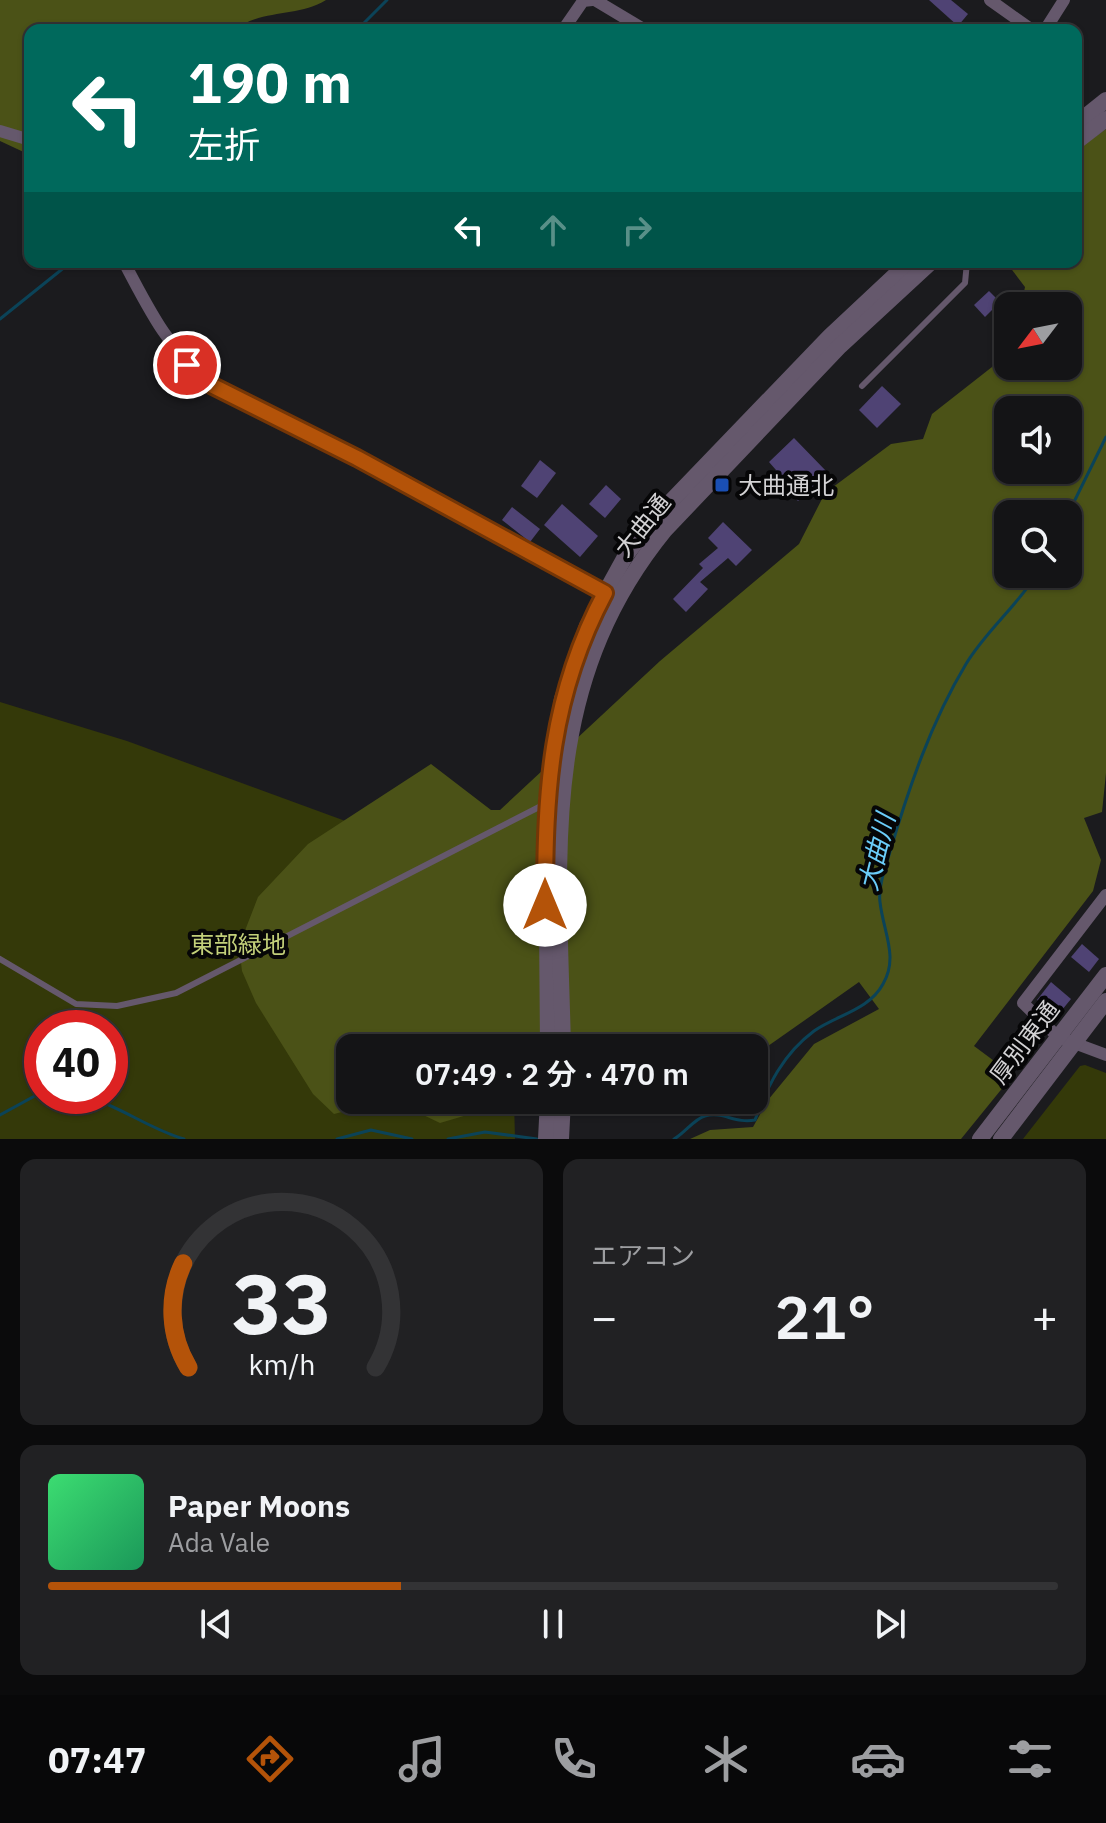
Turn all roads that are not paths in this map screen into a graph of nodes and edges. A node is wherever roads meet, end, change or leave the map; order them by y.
1 (593, 0) edge
2 (990, 0) edge
3 (1064, 0) edge
4 (567, 24) edge
5 (635, 24) edge
6 (1024, 24) edge
7 (1049, 24) edge
8 (1106, 100) edge
9 (1082, 119) edge
10 (1106, 119) edge
11 (0, 131) edge
12 (1082, 137) edge
13 (24, 138) edge
14 (127, 268) edge
15 (903, 268) edge
16 (924, 268) edge
17 (966, 268) edge
18 (862, 386) dead end
19 (612, 596) junction
20 (546, 803) junction
21 (1106, 895) edge
22 (0, 959) edge
23 (1106, 975) edge
24 (1106, 1001) edge
25 (548, 1034) edge
26 (563, 1034) edge
27 (1066, 1040) junction
28 (1106, 1055) edge
29 (547, 1114) edge
30 (562, 1114) edge
31 (546, 1139) edge
32 (561, 1139) edge
33 (980, 1139) edge
34 (1001, 1139) edge

1 - 4 street
1 - 5 street
2 - 6 street
3 - 7 street
8 - 9 street
10 - 12 street
11 - 13 street
14 - 19 street
15 - 19 street, 大曲通
16 - 19 street, 大曲通
17 - 18 lane
19 - 20 street, 大曲通
19 - 26 street, 大曲通
20 - 22 lane
20 - 25 street, 大曲通
21 - 27 street
23 - 27 street, 厚別東通
24 - 27 street, 厚別東通
27 - 28 street
27 - 33 street, 厚別東通
27 - 34 street, 厚別東通
29 - 31 street
30 - 32 street

